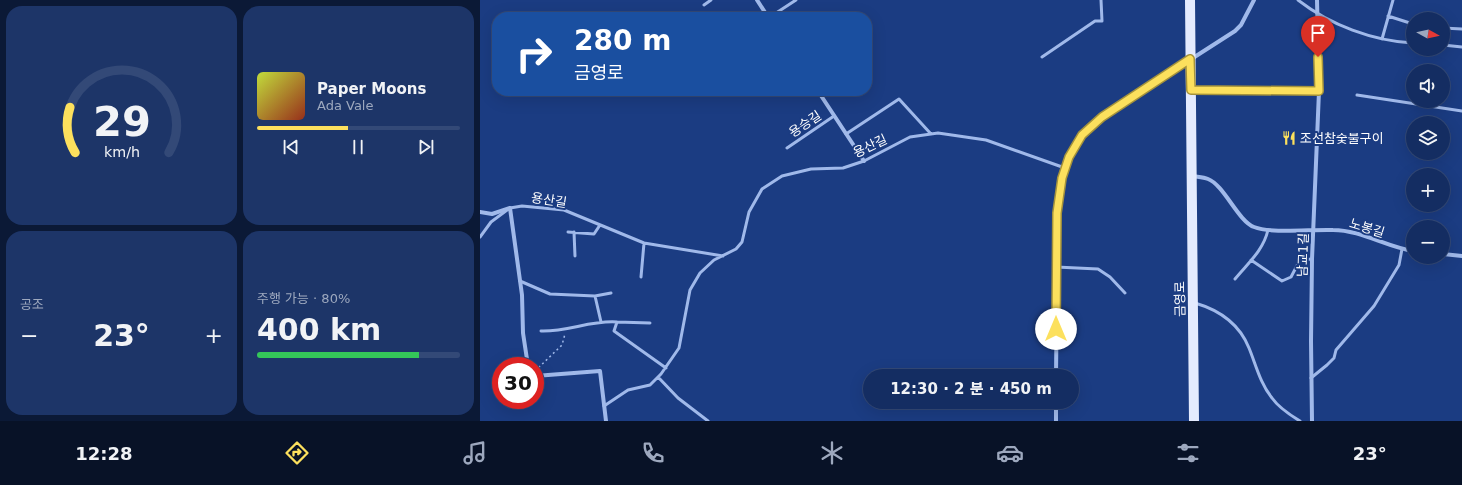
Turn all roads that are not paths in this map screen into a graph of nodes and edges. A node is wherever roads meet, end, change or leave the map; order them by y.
1 (711, 0) edge
2 (757, 0) edge
3 (796, 0) edge
4 (1101, 0) edge
5 (1190, 0) edge
6 (1254, 0) edge
7 (1298, 0) edge
8 (1317, 0) edge
9 (1393, 0) edge
10 (704, 5) dead end
11 (765, 12) edge
12 (777, 12) edge
13 (1316, 15) junction
14 (1388, 16) junction
15 (1406, 22) edge
16 (1450, 28) edge
17 (1462, 29) edge
18 (1382, 39) junction
19 (1406, 42) edge
20 (1450, 45) edge
21 (1462, 46) edge
22 (1042, 57) dead end
23 (1190, 59) junction
24 (1191, 90) junction
25 (1319, 91) junction
26 (1357, 95) dead end
27 (821, 96) edge
28 (1462, 111) edge
29 (834, 116) junction
30 (846, 134) junction
31 (931, 134) junction
32 (787, 148) dead end
33 (864, 161) junction
34 (1065, 168) junction
35 (1192, 176) junction
36 (510, 208) junction
37 (480, 212) edge
38 (600, 225) junction
39 (1314, 229) junction
40 (1268, 230) junction
41 (568, 232) dead end
42 (574, 232) junction
43 (480, 237) edge
44 (644, 243) junction
45 (1402, 249) junction
46 (1406, 250) edge
47 (1450, 255) edge
48 (575, 256) dead end
49 (723, 256) junction
50 (1462, 256) edge
51 (1312, 259) junction
52 (1251, 260) junction
53 (1056, 267) junction
54 (641, 277) dead end
55 (1235, 279) dead end
56 (520, 281) junction
57 (611, 293) dead end
58 (1125, 293) dead end
59 (595, 296) junction
60 (1193, 302) junction
61 (601, 322) junction
62 (617, 322) junction
63 (650, 323) dead end
64 (541, 331) dead end
65 (527, 357) edge
66 (666, 368) junction
67 (1056, 369) edge
68 (544, 375) edge
69 (658, 378) junction
70 (1311, 378) junction
71 (603, 406) junction
72 (1056, 409) edge
73 (606, 421) edge
74 (708, 421) edge
75 (1056, 421) edge
76 (1194, 421) edge
77 (1300, 421) edge
78 (1312, 421) edge

1 - 10 lane
2 - 11 street
3 - 12 lane
4 - 22 lane
5 - 23 main road, 금영로
6 - 23 street
7 - 13 lane
8 - 13 street, 남교1길
9 - 14 lane
13 - 18 lane
13 - 25 street, 남교1길
14 - 15 lane
14 - 18 lane
16 - 17 lane
18 - 19 lane
20 - 21 lane
23 - 24 main road, 금영로
23 - 34 street
24 - 25 street
24 - 35 main road, 금영로
25 - 39 street, 남교1길
26 - 28 lane
27 - 29 street, 용승길
29 - 30 street, 용승길
29 - 32 lane, 용승길
30 - 31 lane
30 - 33 street, 용승길
31 - 33 lane, 용산길
31 - 34 lane, 용산길
33 - 49 lane, 용산길
34 - 53 street
35 - 40 street
35 - 60 main road, 금영로
36 - 37 street, 용산길
36 - 38 lane, 용산길
36 - 43 lane
36 - 56 street
38 - 42 lane
38 - 44 lane, 용산길
39 - 40 street
39 - 45 street, 노봉길
39 - 51 street, 남교1길
40 - 52 lane
41 - 42 lane
42 - 48 lane
44 - 49 lane, 용산길
44 - 54 lane
45 - 46 street, 노봉길
45 - 70 lane
47 - 50 street
49 - 66 lane, 용산길
51 - 52 lane
51 - 70 street, 남교1길
52 - 55 lane
53 - 58 lane
53 - 67 street
56 - 59 lane
56 - 65 street
57 - 59 lane
59 - 61 lane
60 - 76 main road, 금영로
60 - 77 lane
61 - 62 lane
61 - 64 lane
62 - 63 lane
62 - 66 lane
66 - 69 lane, 용산길
68 - 71 street
69 - 71 lane
69 - 74 lane
70 - 78 street, 남교1길
71 - 73 street
72 - 75 street

